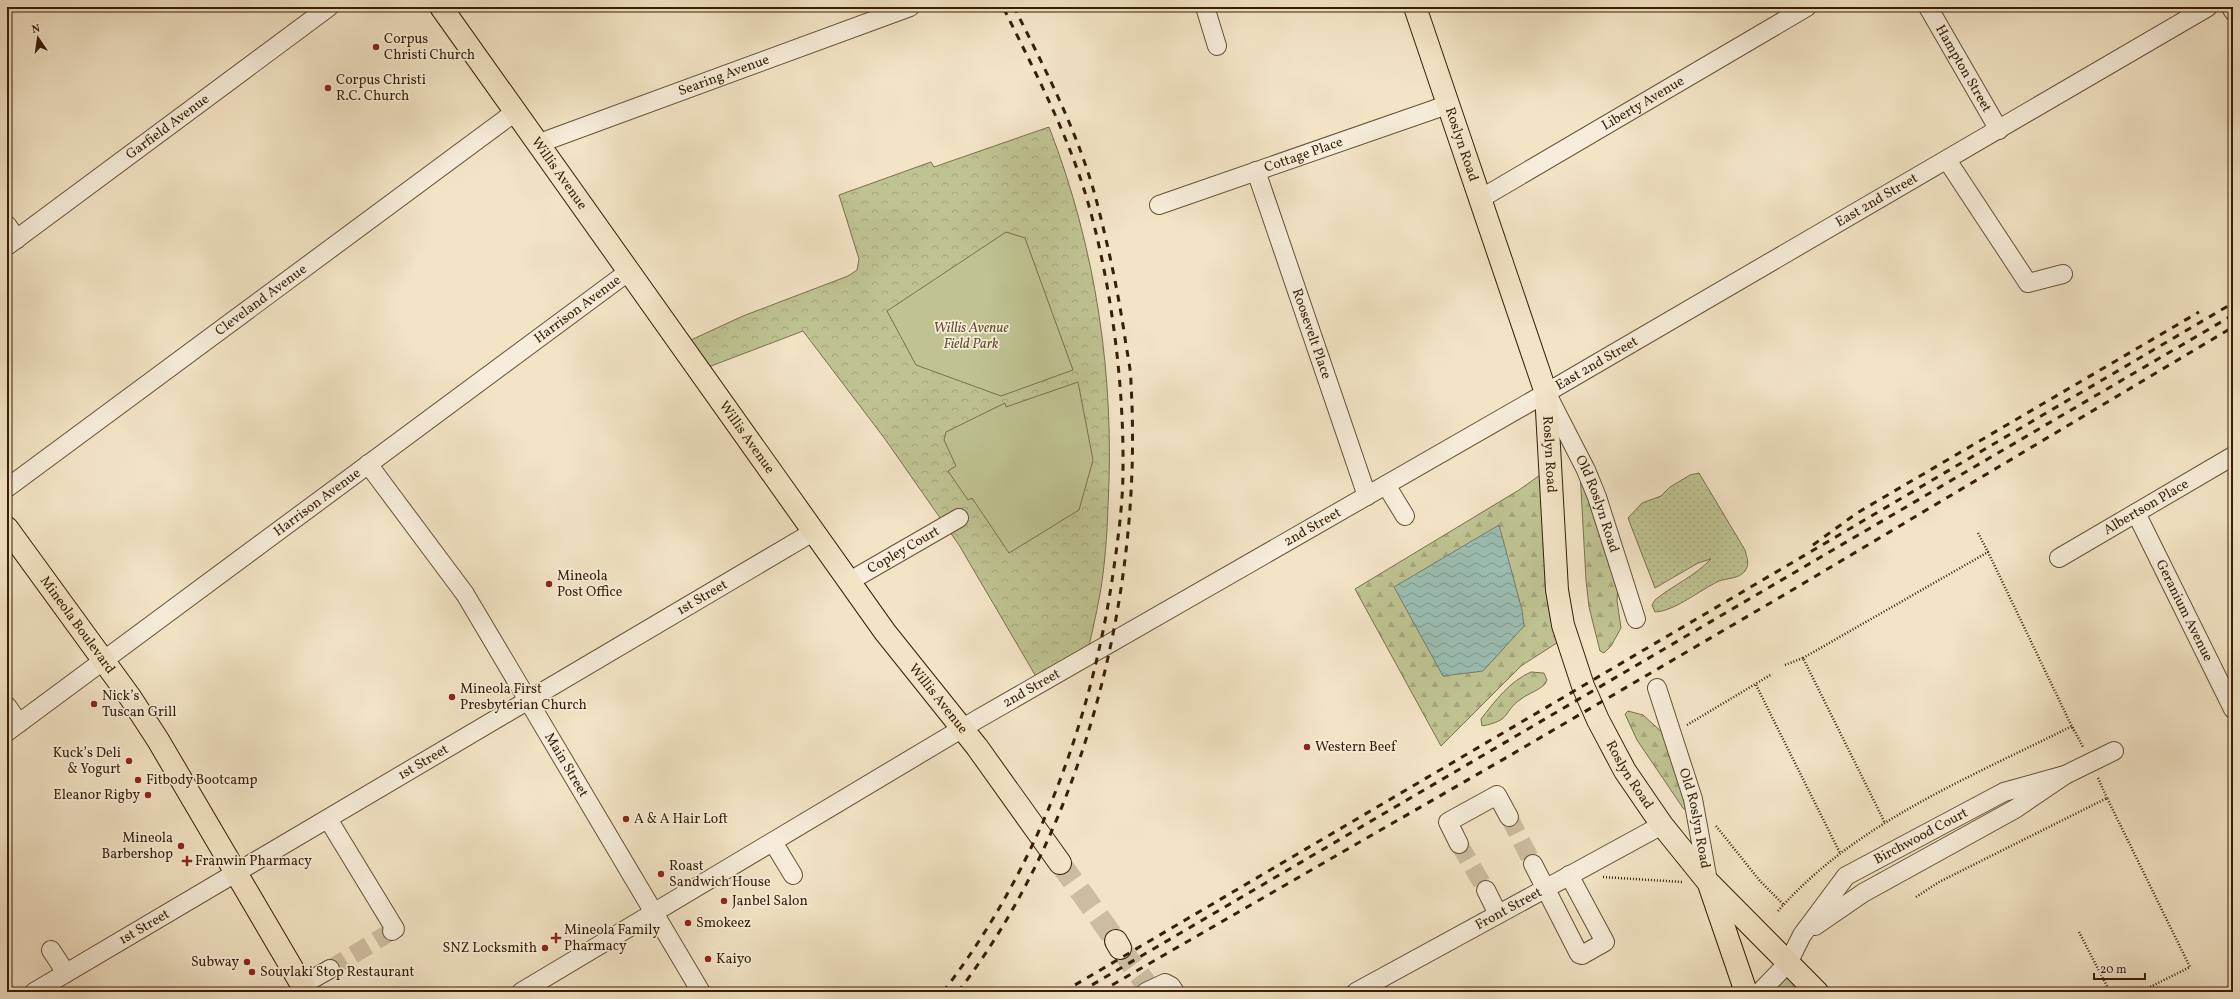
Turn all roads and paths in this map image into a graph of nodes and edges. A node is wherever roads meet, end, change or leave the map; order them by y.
1 (329, 7) edge
2 (441, 7) edge
3 (910, 7) edge
4 (1205, 7) edge
5 (1807, 7) edge
6 (1928, 7) edge
7 (2208, 7) edge
8 (2231, 7) edge
9 (1417, 8) edge
10 (2233, 11) edge
11 (1217, 46) dead end
12 (1447, 105) junction
13 (514, 112) junction
14 (1999, 130) junction
15 (537, 144) junction
16 (1947, 160) junction
17 (1256, 171) junction
18 (1480, 199) junction
19 (1159, 205) dead end
20 (10, 237) edge
21 (628, 272) junction
22 (2063, 274) dead end
23 (1546, 393) junction
24 (2233, 456) edge
25 (368, 464) junction
26 (1386, 485) junction
27 (7, 488) edge
28 (1367, 496) junction
29 (2136, 513) junction
30 (1405, 516) dead end
31 (959, 518) dead end
32 (7, 528) edge
33 (813, 532) junction
34 (1978, 533) dead end
35 (1988, 552) junction
36 (2059, 558) dead end
37 (848, 582) junction
38 (1636, 619) dead end
39 (1803, 658) junction
40 (104, 660) junction
41 (1785, 665) dead end
42 (1772, 674) dead end
43 (1756, 685) junction
44 (1657, 688) dead end
45 (528, 701) junction
46 (7, 706) edge
47 (2233, 709) edge
48 (13, 728) edge
49 (963, 728) junction
50 (1680, 729) dead end
51 (2074, 731) junction
52 (2084, 748) dead end
53 (2114, 751) dead end
54 (2096, 774) dead end
55 (2107, 798) junction
56 (1509, 817) tunnel mouth
57 (328, 819) junction
58 (1712, 820) dead end
59 (1885, 823) junction
60 (1662, 825) junction
61 (773, 842) junction
62 (1459, 844) tunnel mouth
63 (1840, 853) junction
64 (1060, 863) tunnel mouth
65 (1533, 864) tunnel mouth
66 (236, 872) junction
67 (793, 875) dead end
68 (1569, 875) junction
69 (1600, 877) dead end
70 (1682, 882) dead end
71 (1708, 882) junction
72 (1546, 888) junction
73 (1486, 890) tunnel mouth
74 (1916, 897) dead end
75 (1784, 905) junction
76 (1778, 911) dead end
77 (654, 913) junction
78 (1498, 914) junction
79 (392, 931) dead end
80 (2078, 932) dead end
81 (51, 950) dead end
82 (1788, 963) junction
83 (330, 969) tunnel mouth
84 (66, 974) junction
85 (304, 989) edge
86 (34, 992) edge
87 (521, 992) edge
88 (701, 992) edge
89 (1146, 992) edge
90 (1175, 992) edge
91 (1356, 992) edge
92 (1746, 992) edge
93 (1760, 992) edge
94 (1817, 992) edge
95 (2110, 992) edge
96 (2140, 992) edge

1 - 20 street, Garfield Avenue
2 - 13 main road, Willis Avenue
3 - 15 street, Searing Avenue
4 - 11 street
5 - 18 street, Liberty Avenue
6 - 14 street, Hampton Street
7 - 14 street, East 2nd Street
8 - 10 street
9 - 12 main road, Roslyn Road
12 - 17 street, Cottage Place
12 - 18 main road, Roslyn Road
13 - 15 main road, Willis Avenue
13 - 27 street, Cleveland Avenue
14 - 16 street, East 2nd Street
15 - 21 main road, Willis Avenue
16 - 22 street
16 - 23 street, East 2nd Street
17 - 19 street, Cottage Place
17 - 28 street, Roosevelt Place
18 - 23 main road, Roslyn Road
21 - 25 street, Harrison Avenue
21 - 33 main road, Willis Avenue
23 - 26 street, 2nd Street
23 - 38 street, Old Roslyn Road
23 - 60 main road, Roslyn Road
24 - 29 street, Albertson Place
25 - 40 street, Harrison Avenue
25 - 45 street, Main Street
26 - 28 street, 2nd Street
26 - 30 street
28 - 49 street, 2nd Street
29 - 36 street, Albertson Place
29 - 47 street, Geranium Avenue
31 - 37 street, Copley Court
32 - 40 main road, Mineola Boulevard
33 - 37 main road, Willis Avenue
33 - 45 street, 1st Street
34 - 35 path
35 - 39 path
35 - 51 path
37 - 49 main road, Willis Avenue
39 - 41 path
39 - 59 path
40 - 48 street, Harrison Avenue
40 - 66 main road, Mineola Boulevard
42 - 43 path
43 - 50 path
43 - 63 path
44 - 71 street, Old Roslyn Road
45 - 57 street, 1st Street
45 - 77 street, Main Street
46 - 48 street
49 - 61 street, 2nd Street
49 - 64 main road, Willis Avenue
51 - 52 path
51 - 59 path
53 - 82 street, Birchwood Court
54 - 55 path
55 - 74 path
55 - 96 path
56 - 62 street
57 - 66 street, 1st Street
57 - 79 street
58 - 75 path
59 - 63 path
60 - 68 street, Front Street
60 - 71 main road, Roslyn Road
61 - 67 street
61 - 77 street, 2nd Street
63 - 75 path
65 - 72 street
66 - 84 street, 1st Street
66 - 85 main road, Mineola Boulevard
68 - 72 street, Front Street
68 - 72 street
69 - 70 path
71 - 82 main road, Roslyn Road
71 - 92 main road, Roslyn Road
72 - 78 street, Front Street
73 - 78 street
75 - 76 path
77 - 87 street, 2nd Street
77 - 88 street, Main Street
78 - 91 street, Front Street
80 - 95 path
81 - 84 street
82 - 93 street, Birchwood Court
82 - 94 main road, Roslyn Road
83 - 85 street
84 - 86 street, 1st Street
89 - 90 street

